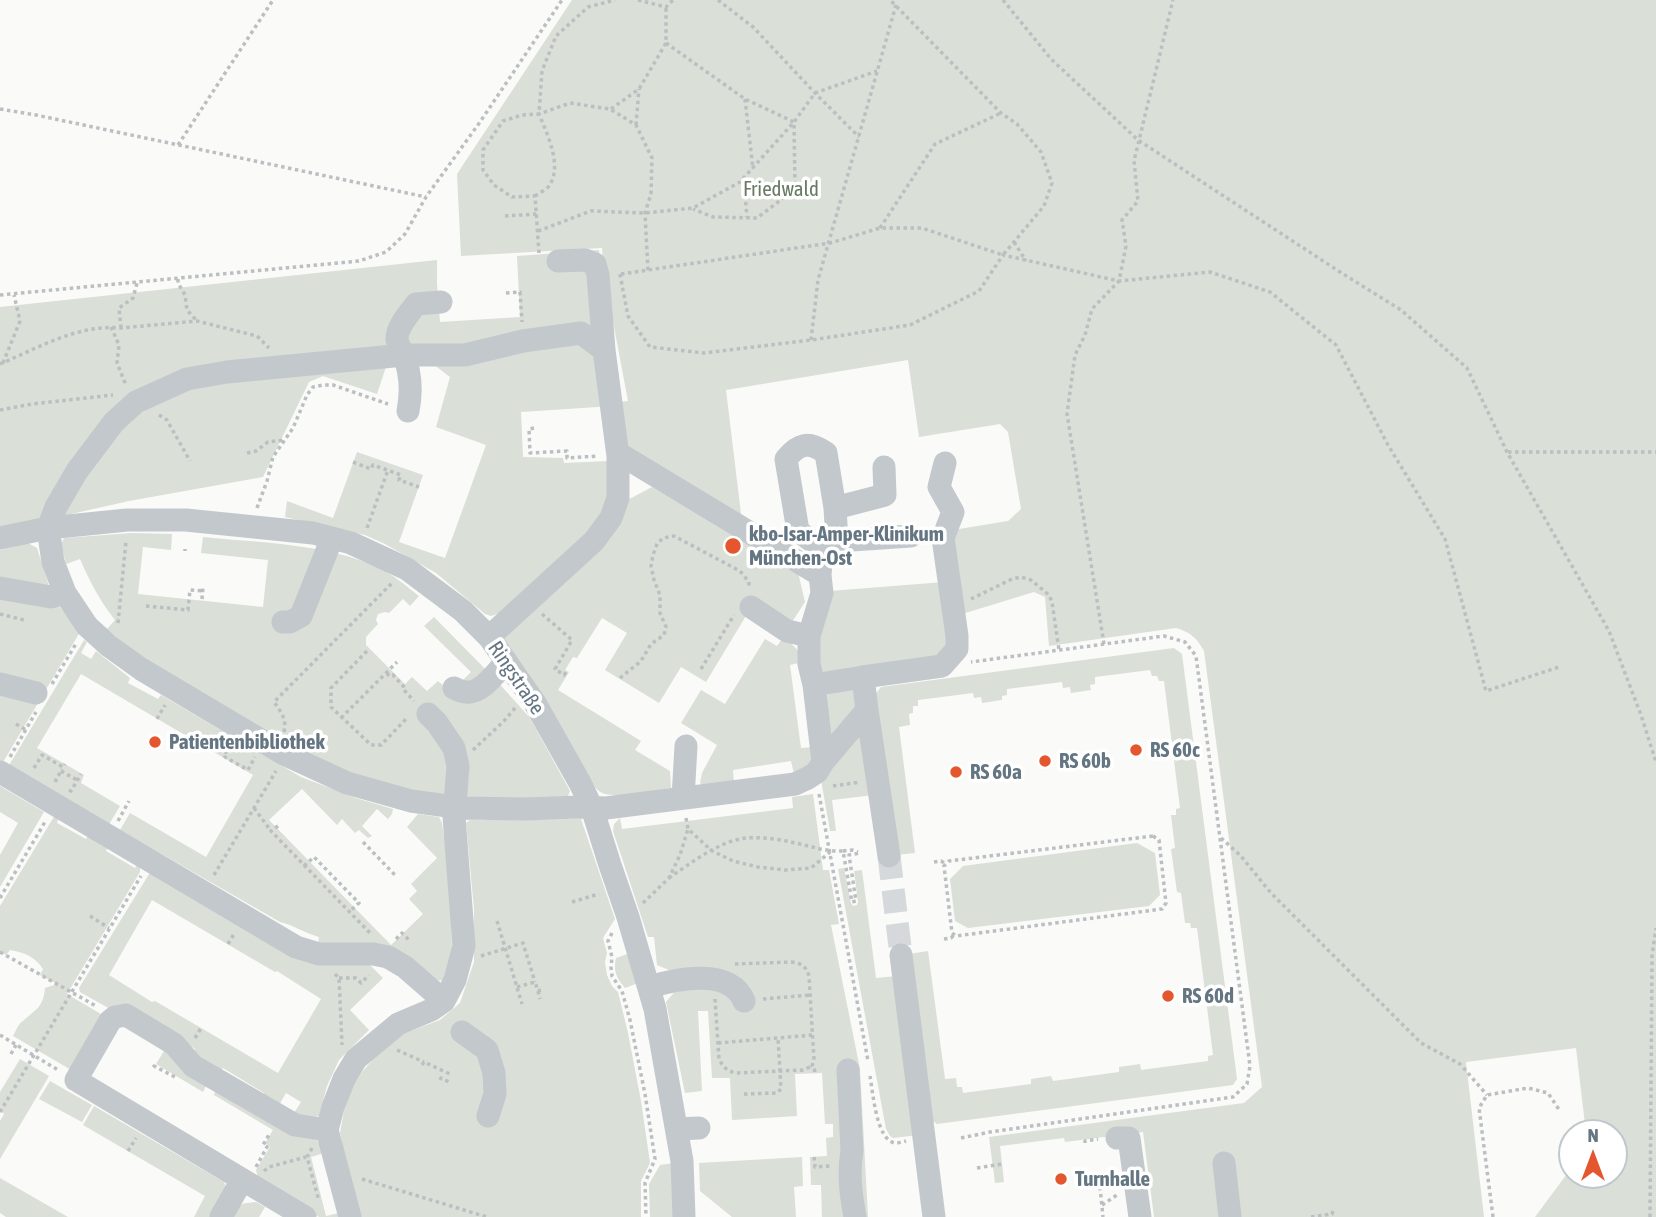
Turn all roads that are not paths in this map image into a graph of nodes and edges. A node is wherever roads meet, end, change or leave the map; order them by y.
1 (549, 262) road end
2 (441, 302) dead end
3 (604, 350) junction
4 (404, 355) junction
5 (408, 411) road end
6 (618, 456) junction
7 (945, 463) dead end
8 (884, 467) dead end
9 (658, 477) junction
10 (618, 498) junction
11 (835, 509) junction
12 (48, 528) junction
13 (911, 536) dead end
14 (0, 538) edge
15 (332, 538) junction
16 (832, 546) junction
17 (820, 575) junction
18 (0, 588) edge
19 (65, 593) junction
20 (745, 603) road end
21 (283, 622) dead end
22 (809, 636) junction
23 (489, 637) junction
24 (506, 662) junction
25 (863, 677) junction
26 (0, 684) edge
27 (814, 685) junction
28 (454, 688) dead end
29 (36, 693) dead end
30 (867, 710) junction
31 (418, 711) road end
32 (686, 746) dead end
33 (0, 772) edge
34 (816, 776) junction
35 (683, 798) junction
36 (456, 808) junction
37 (592, 808) junction
38 (888, 856) tunnel mouth
39 (901, 954) tunnel mouth
40 (649, 987) junction
41 (444, 1001) junction
42 (744, 1001) dead end
43 (462, 1032) dead end
44 (848, 1070) dead end
45 (488, 1115) dead end
46 (327, 1130) junction
47 (1101, 1140) road end
48 (1224, 1163) dead end
49 (249, 1179) junction
50 (220, 1217) edge
51 (304, 1217) edge
52 (349, 1217) edge
53 (684, 1217) edge
54 (855, 1217) edge
55 (934, 1217) edge
56 (1140, 1217) edge
57 (1230, 1217) edge

1 - 3 lane
2 - 4 lane
3 - 4 lane
3 - 6 lane
4 - 5 lane
4 - 12 lane
6 - 9 lane
6 - 10 lane
7 - 25 lane
8 - 11 lane
9 - 10 lane
9 - 17 lane
10 - 23 lane
11 - 16 lane
11 - 16 lane
12 - 14 lane, Ringstraße
12 - 15 lane, Ringstraße
12 - 19 lane
13 - 16 lane
15 - 21 lane
15 - 23 lane, Ringstraße
16 - 17 lane
17 - 22 lane
18 - 19 lane
19 - 36 lane
20 - 22 lane
22 - 27 lane
23 - 24 lane, Ringstraße
24 - 28 lane
24 - 37 lane, Ringstraße
25 - 27 lane
25 - 30 lane
26 - 29 lane
27 - 34 lane
30 - 34 lane
30 - 38 lane
31 - 36 lane
32 - 35 lane
33 - 41 lane
34 - 35 lane
35 - 37 lane
36 - 37 lane
36 - 41 lane
37 - 40 lane, Ringstraße
39 - 55 lane
40 - 42 lane
40 - 53 lane, Ringstraße
41 - 46 lane
43 - 45 lane
44 - 54 lane
46 - 49 lane
46 - 52 lane
47 - 56 lane
48 - 57 lane
49 - 50 lane
49 - 51 lane

